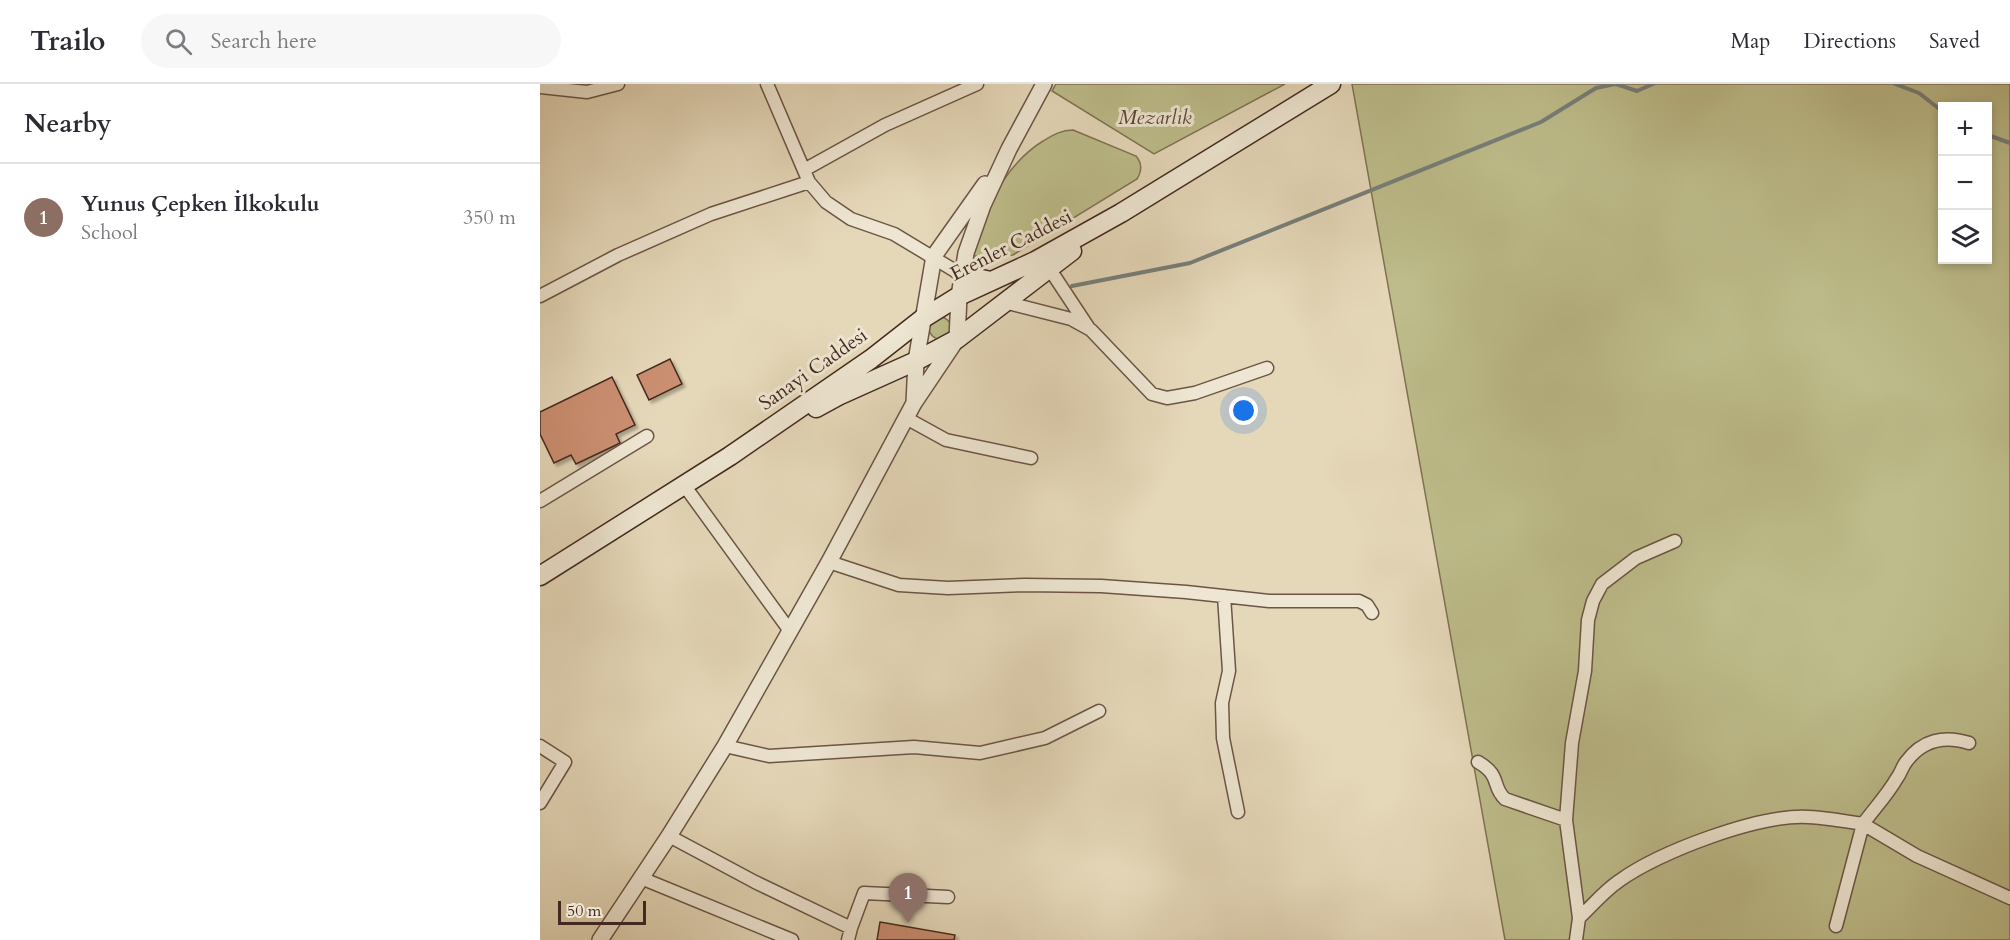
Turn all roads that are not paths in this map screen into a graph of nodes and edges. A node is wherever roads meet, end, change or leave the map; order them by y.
1 (618, 84) edge
2 (767, 84) edge
3 (977, 84) edge
4 (1044, 84) edge
5 (1331, 84) edge
6 (540, 87) edge
7 (1009, 149) junction
8 (806, 176) junction
9 (1121, 213) junction
10 (934, 256) junction
11 (1049, 268) junction
12 (963, 275) junction
13 (991, 281) junction
14 (540, 296) edge
15 (959, 296) junction
16 (1004, 303) junction
17 (922, 319) junction
18 (1091, 330) junction
19 (957, 339) junction
20 (915, 361) junction
21 (1266, 368) dead end
22 (914, 403) junction
23 (906, 418) junction
24 (647, 436) dead end
25 (730, 456) junction
26 (1031, 458) dead end
27 (684, 485) junction
28 (540, 501) edge
29 (1675, 541) dead end
30 (829, 562) junction
31 (540, 576) edge
32 (1224, 596) junction
33 (1372, 613) dead end
34 (790, 631) junction
35 (1099, 711) dead end
36 (1969, 743) dead end
37 (540, 746) edge
38 (725, 747) junction
39 (1478, 762) dead end
40 (540, 802) edge
41 (1238, 812) dead end
42 (1566, 820) junction
43 (1863, 824) junction
44 (669, 836) junction
45 (641, 878) junction
46 (948, 897) dead end
47 (2010, 898) edge
48 (1579, 918) junction
49 (1836, 926) dead end
50 (849, 934) edge
51 (600, 940) edge
52 (792, 940) edge
53 (1576, 940) edge

1 - 6 street
2 - 8 street
3 - 8 street
4 - 7 street
5 - 9 main road, Erenler Caddesi
7 - 10 street
7 - 12 street
8 - 10 street
8 - 14 street
9 - 11 main road, Erenler Caddesi
9 - 13 main road, Erenler Caddesi
10 - 12 street
10 - 17 street
11 - 16 main road, Erenler Caddesi
11 - 18 street
12 - 13 main road
12 - 15 street
13 - 15 main road, Erenler Caddesi
15 - 17 main road, Erenler Caddesi
15 - 19 street
16 - 18 street
16 - 19 main road, Erenler Caddesi
17 - 20 street
17 - 25 main road, Sanayi Caddesi
18 - 21 street
19 - 20 main road, Sanayi Caddesi
19 - 22 street
20 - 22 street
20 - 25 main road, Sanayi Caddesi
22 - 23 street
23 - 26 street
23 - 30 street
24 - 28 street
25 - 27 main road, Sanayi Caddesi
27 - 31 main road, Sanayi Caddesi
27 - 34 street
29 - 42 street
30 - 32 street
30 - 34 street
32 - 33 street
32 - 41 street
34 - 38 street
35 - 38 street
36 - 43 street
37 - 40 street
38 - 44 street
39 - 42 street
42 - 48 street
43 - 47 street
43 - 48 street
43 - 49 street
44 - 45 street
44 - 50 street
45 - 51 street
45 - 52 street
46 - 50 street
48 - 53 street

